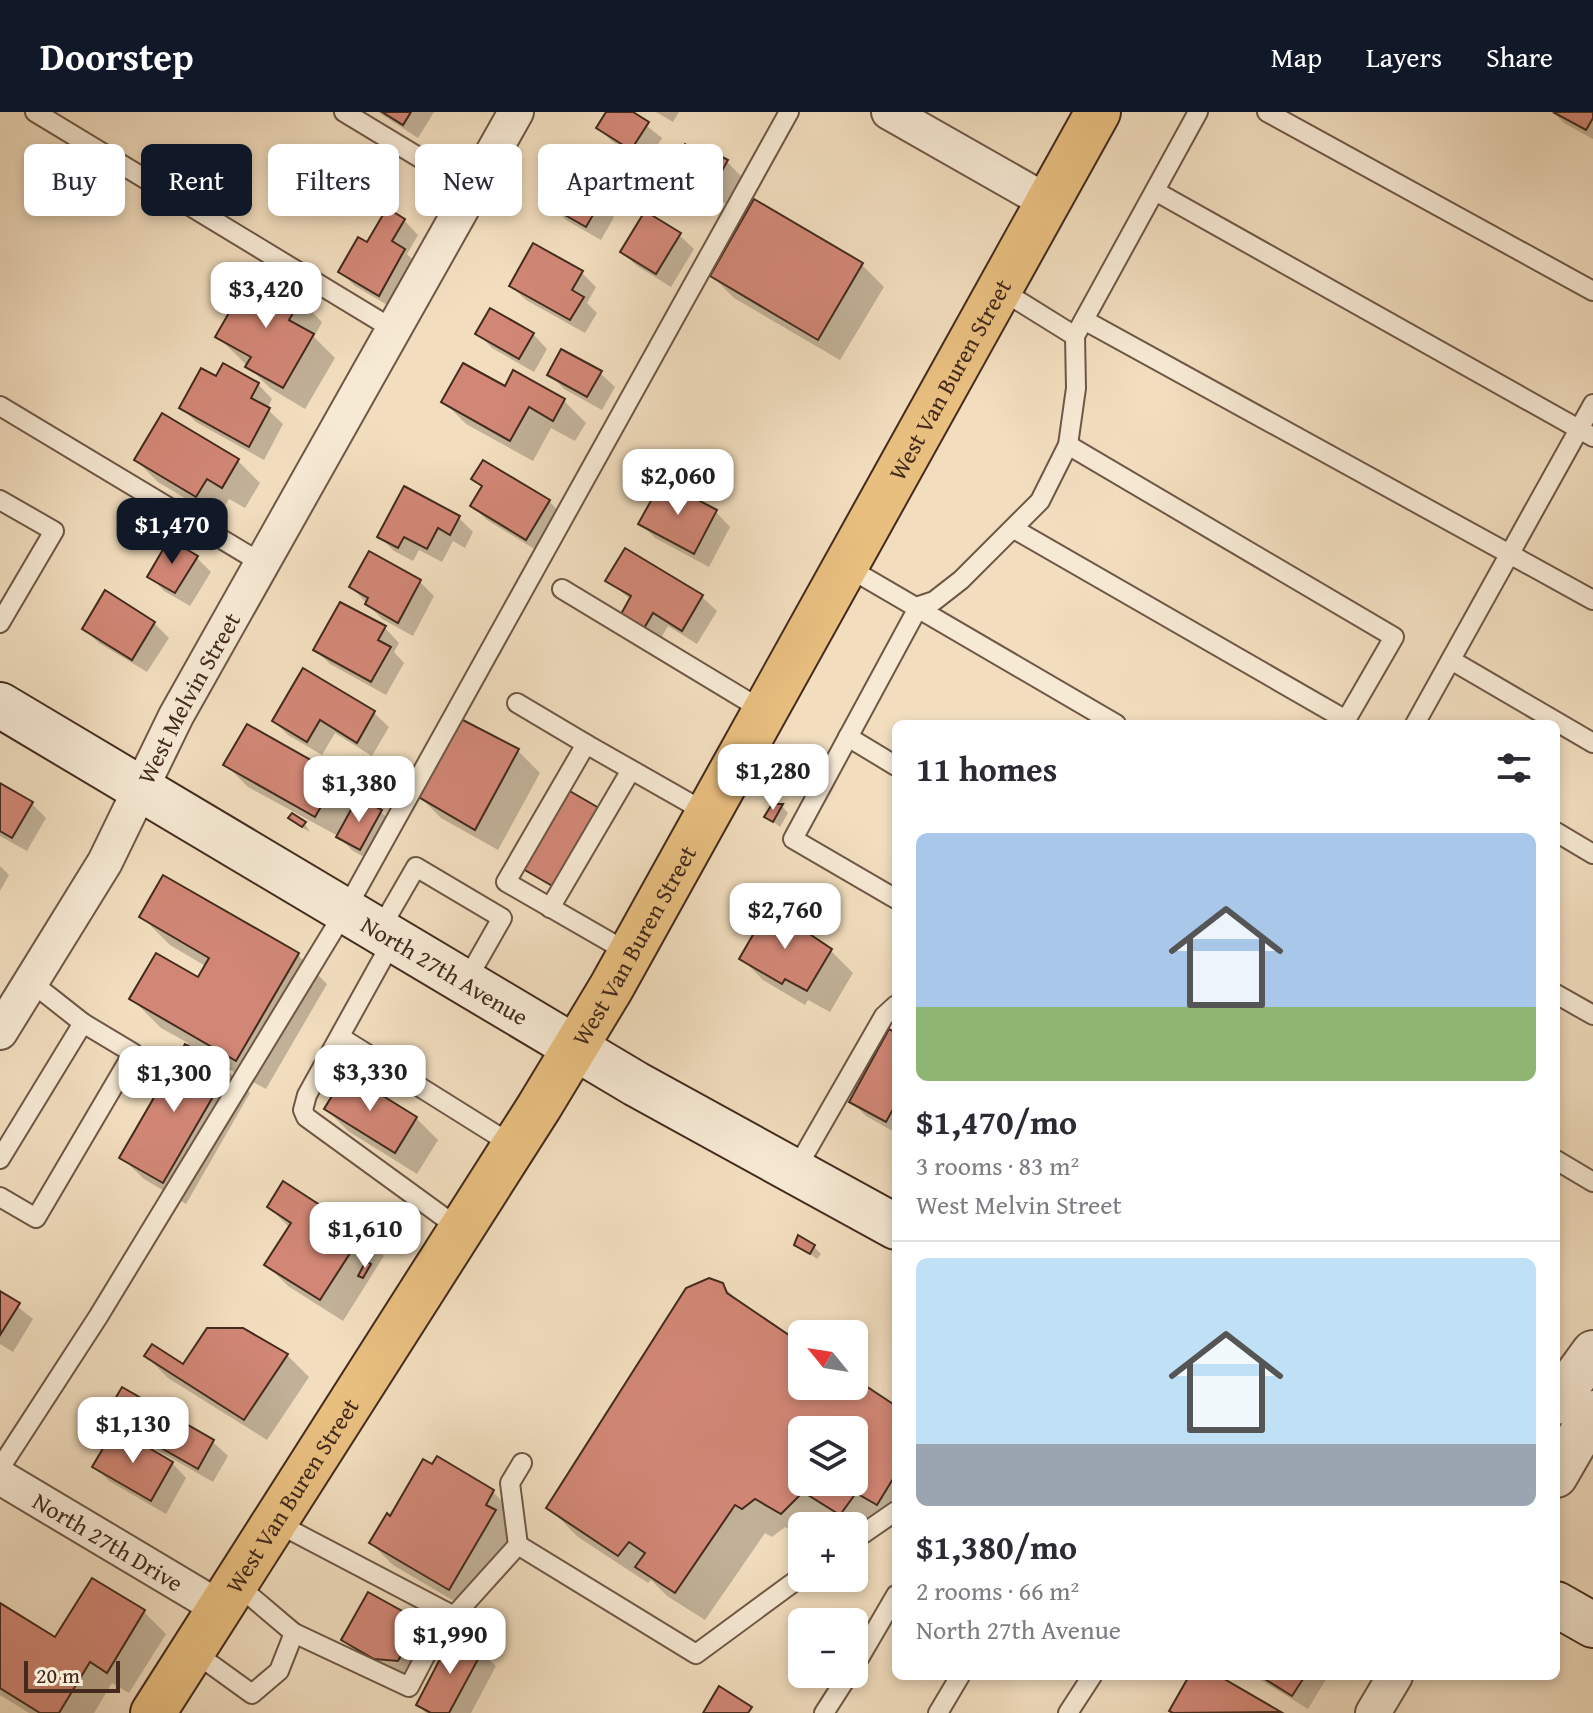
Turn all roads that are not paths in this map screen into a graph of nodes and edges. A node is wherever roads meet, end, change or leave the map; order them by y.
1 (35, 112) edge
2 (344, 112) edge
3 (516, 112) edge
4 (789, 112) edge
5 (889, 112) edge
6 (1098, 112) edge
7 (1198, 112) edge
8 (1267, 112) edge
9 (498, 144) edge
10 (415, 155) edge
11 (1155, 191) junction
12 (1049, 203) junction
13 (459, 216) edge
14 (1001, 290) junction
15 (1593, 291) edge
16 (1080, 328) junction
17 (396, 331) junction
18 (1593, 404) edge
19 (0, 406) edge
20 (1586, 434) edge
21 (1068, 445) junction
22 (0, 500) edge
23 (1014, 529) junction
24 (1509, 555) junction
25 (263, 564) junction
26 (847, 567) junction
27 (562, 589) dead end
28 (1593, 600) edge
29 (919, 606) junction
30 (0, 623) edge
31 (1451, 660) junction
32 (517, 703) dead end
33 (0, 705) edge
34 (767, 712) junction
35 (1109, 720) edge
36 (1417, 720) edge
37 (1554, 720) edge
38 (1560, 724) edge
39 (848, 737) junction
40 (1593, 743) edge
41 (586, 744) junction
42 (892, 764) edge
43 (631, 770) junction
44 (141, 789) junction
45 (710, 815) junction
46 (1560, 834) edge
47 (1593, 854) edge
48 (520, 890) junction
49 (892, 897) edge
50 (550, 908) junction
51 (502, 918) junction
52 (372, 927) junction
53 (631, 954) junction
54 (31, 982) junction
55 (465, 983) junction
56 (1560, 996) edge
57 (892, 1009) edge
58 (1593, 1015) edge
59 (83, 1023) junction
60 (0, 1032) edge
61 (340, 1037) junction
62 (575, 1047) junction
63 (514, 1146) junction
64 (0, 1159) edge
65 (1560, 1162) edge
66 (795, 1171) junction
67 (1593, 1182) edge
68 (0, 1197) edge
69 (892, 1225) edge
70 (460, 1229) junction
71 (1593, 1352) edge
72 (1560, 1397) edge
73 (1593, 1412) edge
74 (522, 1463) dead end
75 (0, 1468) edge
76 (1560, 1469) edge
77 (0, 1477) edge
78 (892, 1514) edge
79 (273, 1520) junction
80 (868, 1530) edge
81 (518, 1545) junction
82 (788, 1586) edge
83 (226, 1594) junction
84 (1560, 1606) edge
85 (892, 1609) edge
86 (1593, 1625) edge
87 (294, 1633) junction
88 (433, 1641) dead end
89 (868, 1646) edge
90 (191, 1650) junction
91 (958, 1680) edge
92 (1089, 1680) edge
93 (1393, 1680) edge
94 (840, 1688) edge
95 (153, 1713) edge
96 (824, 1713) edge
97 (938, 1713) edge
98 (1068, 1713) edge
99 (1373, 1713) edge

1 - 17 lane
2 - 10 lane
3 - 9 street, West Melvin Street
4 - 52 lane
5 - 12 street
6 - 12 main road, West Van Buren Street
7 - 11 lane
8 - 15 lane
11 - 16 lane
11 - 20 lane
12 - 14 main road, West Van Buren Street
13 - 17 street, West Melvin Street
14 - 16 lane
14 - 26 main road, West Van Buren Street
16 - 21 lane
16 - 24 lane
17 - 25 street, West Melvin Street
18 - 20 lane
19 - 25 lane
20 - 24 lane
21 - 23 lane
21 - 23 lane
22 - 30 lane
23 - 29 lane
24 - 28 lane
24 - 31 lane
25 - 44 street, West Melvin Street
26 - 29 lane
26 - 34 main road, West Van Buren Street
27 - 34 lane
29 - 35 lane
29 - 39 lane
31 - 36 lane
31 - 37 lane
32 - 41 lane
33 - 44 main road, North 27th Avenue
34 - 45 main road, West Van Buren Street
38 - 40 lane
39 - 42 lane
39 - 49 lane
41 - 43 lane
41 - 48 lane
43 - 45 lane
43 - 50 lane
44 - 52 main road, North 27th Avenue
44 - 54 street, West Melvin Street
45 - 53 main road, West Van Buren Street
46 - 47 lane
48 - 50 lane
48 - 51 lane
50 - 53 lane
51 - 52 lane
51 - 55 lane
52 - 55 main road, North 27th Avenue
52 - 61 lane
52 - 75 lane
53 - 62 main road, West Van Buren Street
54 - 59 lane
54 - 60 street, West Melvin Street
55 - 62 main road, North 27th Avenue
56 - 58 lane
57 - 66 lane
59 - 64 lane
59 - 68 lane
61 - 63 lane
61 - 70 lane
62 - 63 main road, West Van Buren Street
62 - 66 main road, North 27th Avenue
63 - 70 main road, West Van Buren Street
65 - 67 lane
66 - 69 main road, North 27th Avenue
70 - 79 main road, West Van Buren Street
71 - 72 street
73 - 76 street
74 - 81 lane
77 - 83 street, North 27th Drive
78 - 80 lane
79 - 81 lane
79 - 83 main road, West Van Buren Street
81 - 82 lane
83 - 87 lane
83 - 90 main road, West Van Buren Street
84 - 86 main road
85 - 89 lane
87 - 88 lane
87 - 90 lane
90 - 95 main road, West Van Buren Street
91 - 97 lane
92 - 98 lane
93 - 99 street
94 - 96 lane

